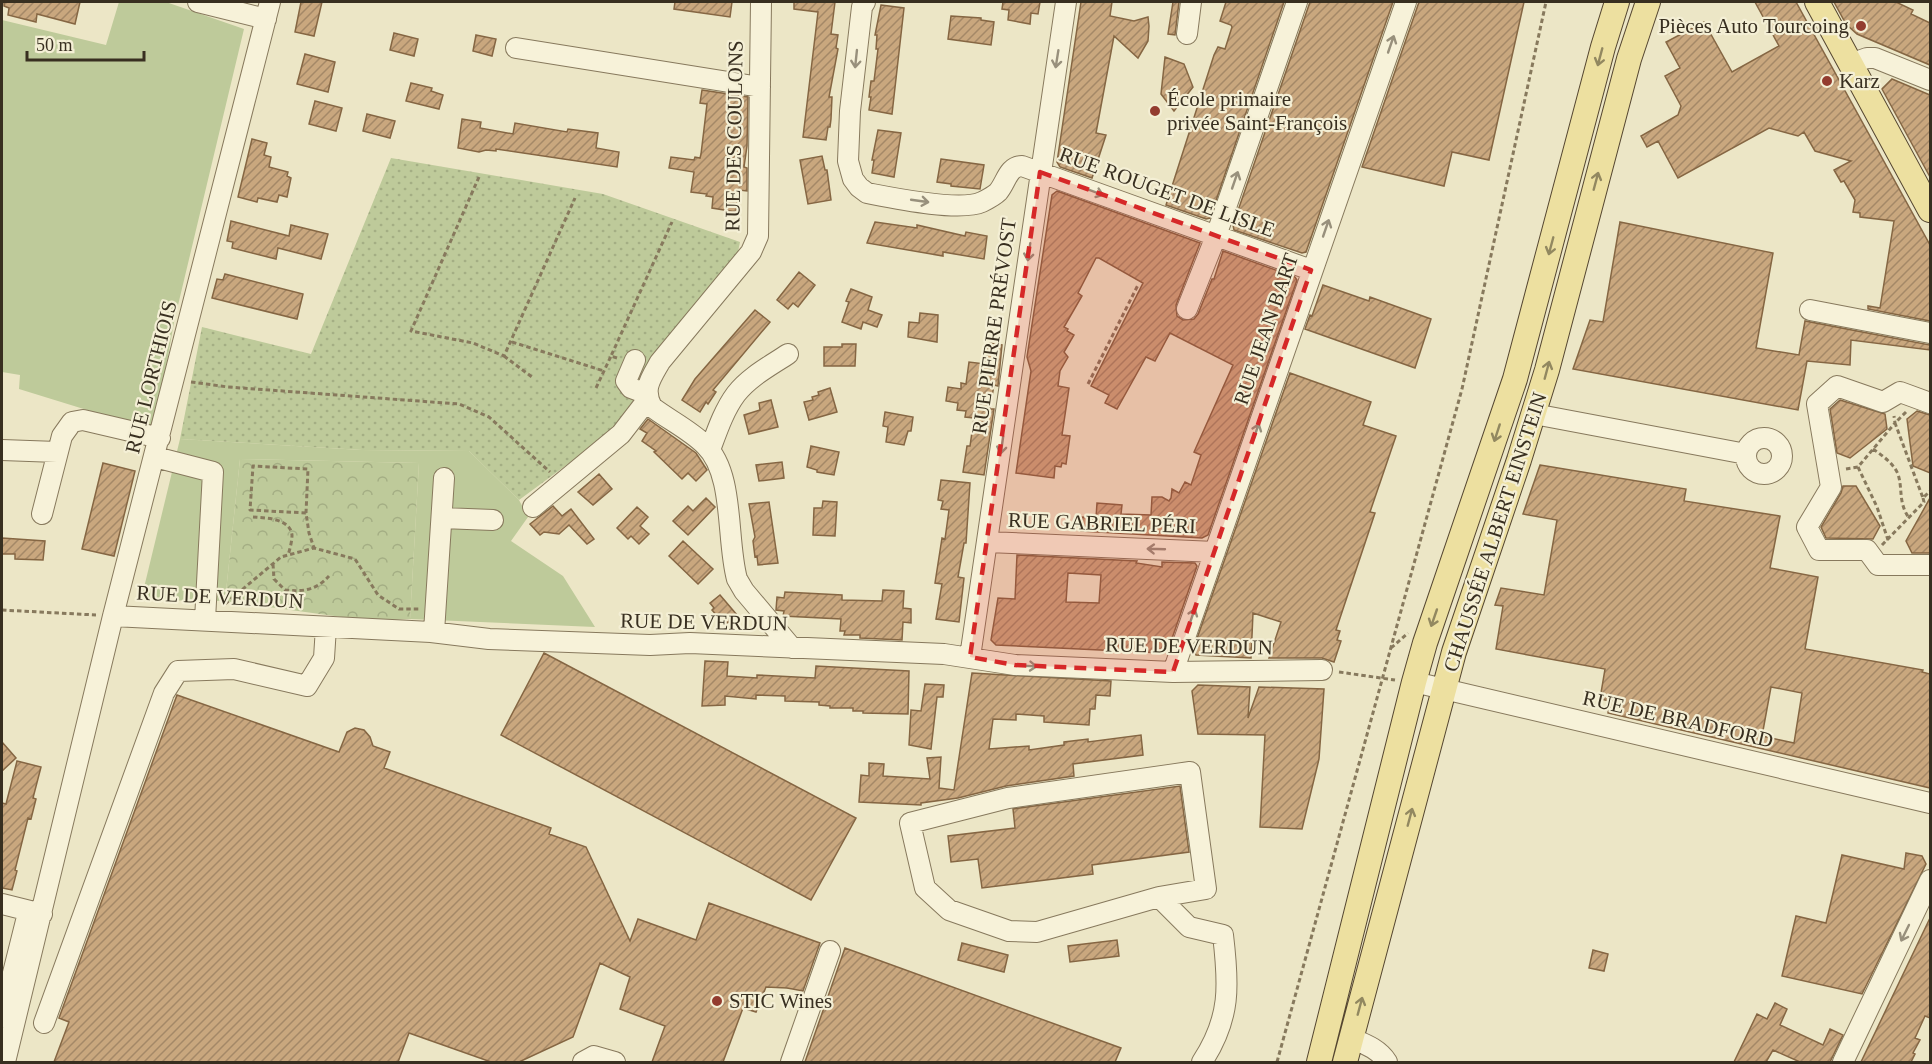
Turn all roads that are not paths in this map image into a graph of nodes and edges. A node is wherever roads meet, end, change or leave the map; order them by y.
1 (198, 2) edge
2 (761, 2) edge
3 (865, 2) edge
4 (1066, 2) edge
5 (1191, 2) edge
6 (1297, 2) edge
7 (1406, 2) edge
8 (1617, 2) edge
9 (1648, 2) edge
10 (1816, 2) edge
11 (268, 10) edge
12 (1187, 34) dead end
13 (516, 48) dead end
14 (1850, 64) junction
15 (1930, 80) edge
16 (760, 87) junction
17 (1040, 172) junction
18 (1930, 210) edge
19 (1216, 236) junction
20 (1311, 270) junction
21 (1187, 309) dead end
22 (1810, 310) dead end
23 (1930, 333) edge
24 (788, 354) dead end
25 (634, 362) road end
26 (647, 397) junction
27 (1925, 401) edge
28 (1534, 414) junction
29 (157, 448) junction
30 (2, 450) edge
31 (710, 450) junction
32 (51, 452) junction
33 (1746, 454) dead end
34 (444, 478) dead end
35 (533, 507) dead end
36 (42, 514) dead end
37 (442, 518) junction
38 (493, 520) dead end
39 (987, 542) junction
40 (1215, 552) junction
41 (1930, 565) edge
42 (113, 616) junction
43 (205, 620) junction
44 (326, 627) junction
45 (434, 632) junction
46 (792, 648) junction
47 (970, 657) junction
48 (1322, 670) road end
49 (1173, 672) junction
50 (1403, 681) junction
51 (1444, 689) junction
52 (1930, 803) edge
53 (1930, 880) edge
54 (1158, 897) junction
55 (2, 904) edge
56 (35, 913) junction
57 (830, 951) dead end
58 (2, 1017) edge
59 (44, 1023) dead end
60 (6, 1036) edge
61 (1352, 1038) junction
62 (5, 1062) edge
63 (583, 1062) edge
64 (615, 1062) edge
65 (791, 1062) edge
66 (1202, 1062) edge
67 (1319, 1062) edge
68 (1345, 1062) edge
69 (1387, 1062) edge
70 (1843, 1062) edge

1 - 11 street
2 - 16 street, RUE DES COULONS
3 -> 17 street, RUE ROUGET DE LISLE
4 -> 17 street, RUE PIERRE PRÉVOST
5 - 12 street
19 -> 6 street
20 -> 7 street, RUE JEAN BART
8 -> 50 main road, CHAUSSÉE ALBERT EINSTEIN
28 -> 9 main road, CHAUSSÉE ALBERT EINSTEIN
10 - 14 main road
11 - 29 street, RUE LORTHIOIS
13 - 16 street
14 - 15 street
14 - 18 main road
16 - 26 street, RUE DES COULONS
17 -> 19 street, RUE ROUGET DE LISLE
17 -> 39 street, RUE PIERRE PRÉVOST
19 - 20 street, RUE ROUGET DE LISLE
19 - 21 street
40 -> 20 street, RUE JEAN BART
22 - 23 street
24 - 31 street
25 - 26 street
26 - 31 street
26 - 35 street, RUE DES COULONS
27 - 41 street
28 - 33 street
28 - 51 main road, CHAUSSÉE ALBERT EINSTEIN
29 - 32 street
29 - 42 street, RUE LORTHIOIS
29 - 43 street
30 - 32 street
31 - 46 street
32 - 36 street
34 - 37 street
37 - 38 street
37 - 45 street
40 -> 39 street, RUE GABRIEL PÉRI
39 - 47 street, RUE PIERRE PRÉVOST
49 -> 40 street, RUE JEAN BART
42 - 43 street, RUE DE VERDUN
42 - 56 street, RUE LORTHIOIS
43 - 44 street, RUE DE VERDUN
44 - 45 street, RUE DE VERDUN
44 - 59 street
45 - 46 street, RUE DE VERDUN
46 - 47 street, RUE DE VERDUN
47 -> 49 street, RUE DE VERDUN
48 - 49 street, RUE DE VERDUN
50 - 51 street, RUE DE BRADFORD
50 - 67 main road, CHAUSSÉE ALBERT EINSTEIN
51 - 52 street, RUE DE BRADFORD
61 -> 51 main road, CHAUSSÉE ALBERT EINSTEIN
53 -> 70 street
54 - 54 street
54 - 66 street
55 - 56 street
56 - 58 street, RUE LORTHIOIS
56 - 60 street, RUE LORTHIOIS
57 - 65 street
60 - 62 street, RUE LORTHIOIS
61 - 68 main road, CHAUSSÉE ALBERT EINSTEIN
61 - 69 street
63 - 64 street

